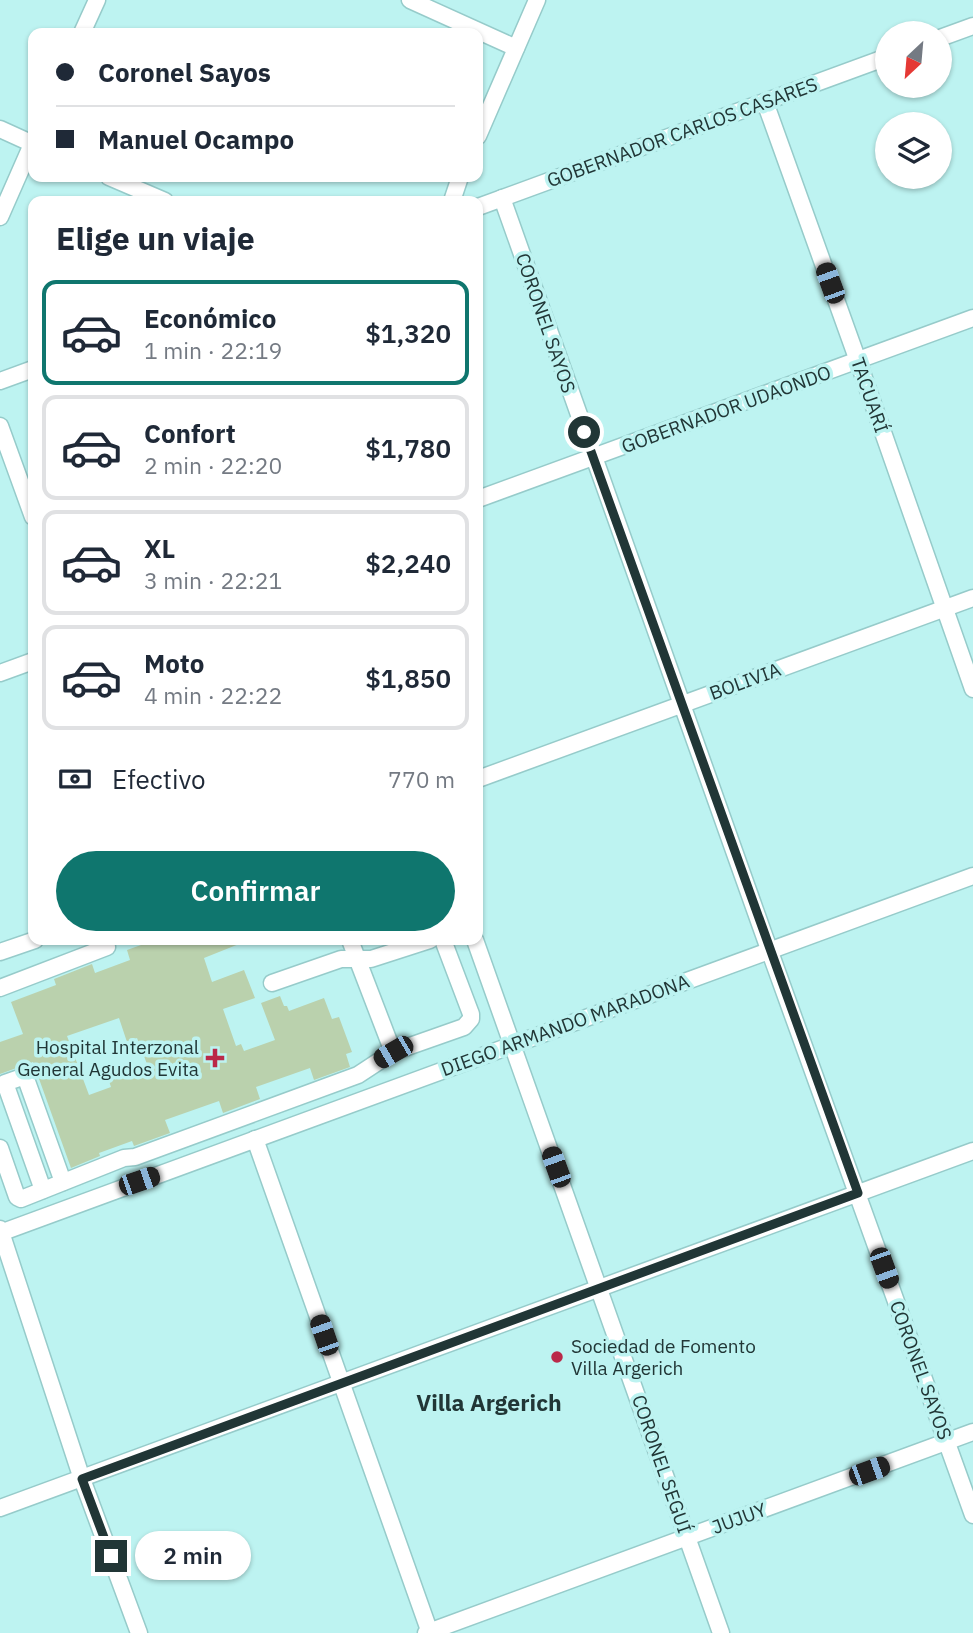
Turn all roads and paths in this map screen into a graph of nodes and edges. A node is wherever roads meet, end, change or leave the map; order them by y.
1 (97, 0) edge
2 (410, 0) edge
3 (537, 0) edge
4 (973, 26) edge
5 (84, 28) edge
6 (472, 28) edge
7 (483, 33) edge
8 (952, 34) edge
9 (516, 48) junction
10 (875, 61) edge
11 (765, 102) junction
12 (483, 124) edge
13 (0, 129) edge
14 (28, 141) edge
15 (28, 154) edge
16 (121, 182) edge
17 (153, 196) edge
18 (502, 198) junction
19 (483, 205) edge
20 (0, 217) edge
21 (973, 318) edge
22 (859, 361) junction
23 (28, 371) edge
24 (0, 381) edge
25 (0, 426) edge
26 (593, 457) junction
27 (483, 497) edge
28 (28, 503) edge
29 (973, 598) edge
30 (944, 609) junction
31 (28, 663) edge
32 (0, 673) edge
33 (973, 689) edge
34 (682, 704) junction
35 (483, 777) edge
36 (973, 876) edge
37 (28, 942) edge
38 (106, 945) edge
39 (352, 945) edge
40 (414, 945) edge
41 (445, 945) edge
42 (477, 945) edge
43 (0, 952) edge
44 (769, 952) junction
45 (357, 959) junction
46 (486, 973) junction
47 (460, 982) junction
48 (272, 983) dead end
49 (0, 988) edge
50 (512, 1045) junction
51 (393, 1052) junction
52 (368, 1069) junction
53 (377, 1093) junction
54 (45, 1133) junction
55 (255, 1139) junction
56 (26, 1141) junction
57 (0, 1149) edge
58 (973, 1151) edge
59 (130, 1157) junction
60 (139, 1181) junction
61 (63, 1182) junction
62 (43, 1190) junction
63 (858, 1193) junction
64 (0, 1231) edge
65 (600, 1289) junction
66 (342, 1384) junction
67 (973, 1432) edge
68 (946, 1442) junction
69 (82, 1479) junction
70 (0, 1508) edge
71 (973, 1515) edge
72 (687, 1537) junction
73 (428, 1632) edge
74 (139, 1633) edge
75 (721, 1633) edge

1 - 5 street
2 - 6 street
3 - 9 street
4 - 8 street
7 - 9 street
9 - 12 street
10 - 11 street, GOBERNADOR CARLOS CASARES
11 - 18 street, GOBERNADOR CARLOS CASARES
11 - 22 street, TACUARÍ
13 - 14 street
15 - 20 street
16 - 17 street
18 - 19 street, GOBERNADOR CARLOS CASARES
18 - 26 street, CORONEL SAYOS
21 - 22 street, GOBERNADOR UDAONDO
22 - 26 street, GOBERNADOR UDAONDO
22 - 30 street, TACUARÍ
23 - 24 street
25 - 28 street
26 - 27 street, GOBERNADOR UDAONDO
26 - 34 street, CORONEL SAYOS
29 - 30 street, BOLIVIA
30 - 33 street, TACUARÍ
30 - 34 street, BOLIVIA
31 - 32 street
34 - 35 street, BOLIVIA
34 - 44 street, CORONEL SAYOS
36 - 44 street, DIEGO ARMANDO MARADONA
37 - 43 street
38 - 49 street
39 - 45 street
40 - 45 street
41 - 47 street
42 - 46 street, CORONEL SEGUÍ
44 - 50 street, DIEGO ARMANDO MARADONA
44 - 63 street, CORONEL SAYOS
45 - 48 street
45 - 51 street
46 - 47 street
46 - 50 street, CORONEL SEGUÍ
47 - 51 street
50 - 53 street, DIEGO ARMANDO MARADONA
50 - 65 street, CORONEL SEGUÍ
51 - 52 street
52 - 53 street
52 - 59 street
53 - 55 street, DIEGO ARMANDO MARADONA
54 - 56 street
54 - 56 street
54 - 61 street
55 - 60 street, DIEGO ARMANDO MARADONA
55 - 66 street
56 - 57 street
56 - 62 street
57 - 62 street
58 - 63 street
59 - 60 street
59 - 61 street
60 - 64 street, DIEGO ARMANDO MARADONA
61 - 62 street
63 - 65 street
63 - 68 street, CORONEL SAYOS
64 - 69 street
65 - 66 street
65 - 72 street, CORONEL SEGUÍ
66 - 69 street
66 - 73 street
67 - 68 street, JUJUY
68 - 71 street, CORONEL SAYOS
68 - 72 street, JUJUY
69 - 70 street
69 - 74 street
72 - 73 street, JUJUY
72 - 75 street, CORONEL SEGUÍ

